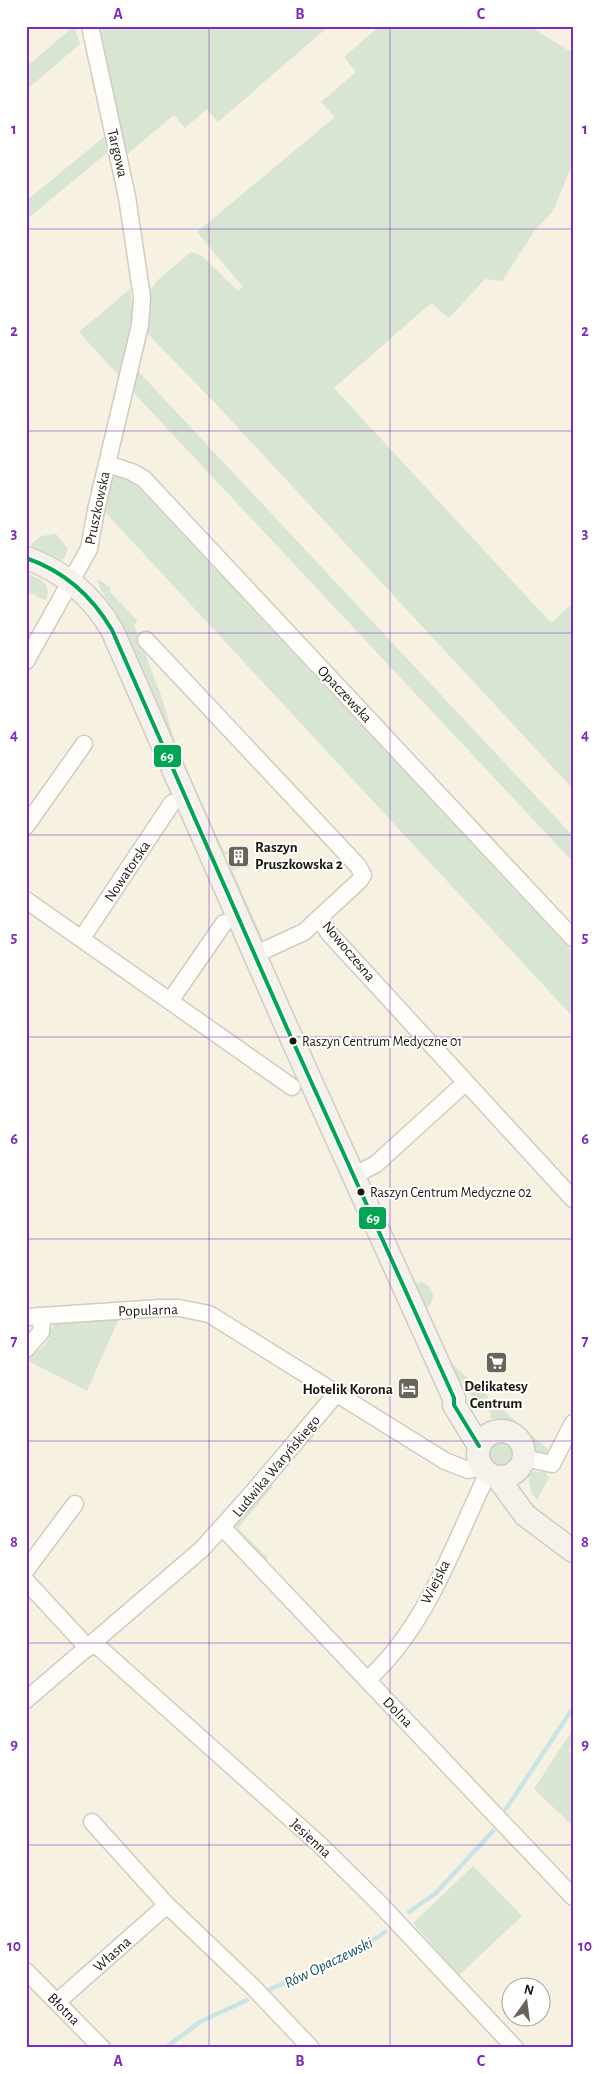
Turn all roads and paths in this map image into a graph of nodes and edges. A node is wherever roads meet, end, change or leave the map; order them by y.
1 (90, 26) edge
2 (139, 280) joint
3 (107, 464) junction
4 (26, 558) edge
5 (72, 582) junction
6 (146, 640) dead end
7 (26, 661) edge
8 (84, 744) dead end
9 (172, 802) dead end
10 (26, 826) edge
11 (26, 900) edge
12 (320, 918) junction
13 (224, 923) dead end
14 (82, 938) junction
15 (573, 938) edge
16 (254, 954) junction
17 (170, 1001) junction
18 (465, 1083) junction
19 (292, 1087) dead end
20 (353, 1176) junction
21 (573, 1200) edge
22 (34, 1316) edge
23 (26, 1348) edge
24 (336, 1394) junction
25 (454, 1398) junction
26 (573, 1423) edge
27 (497, 1431) junction
28 (522, 1463) junction
29 (487, 1466) junction
30 (75, 1504) dead end
31 (539, 1523) junction
32 (223, 1528) junction
33 (573, 1551) edge
34 (26, 1570) edge
35 (26, 1581) edge
36 (91, 1645) junction
37 (368, 1680) junction
38 (26, 1700) edge
39 (92, 1822) dead end
40 (573, 1897) edge
41 (168, 1905) junction
42 (26, 1971) edge
43 (57, 2002) junction
44 (102, 2048) edge
45 (311, 2048) edge
46 (515, 2048) edge

1 - 2 street, Targowa
2 - 3 street, Pruszkowska
3 - 5 street, Pruszkowska
3 - 15 street, Opaczewska
4 - 5 street
5 - 7 street, Pruszkowska
5 - 16 street
6 - 12 street, Nowoczesna
8 - 10 street
9 - 14 street, Nowatorska
11 - 14 street
12 - 16 street
12 - 18 street, Nowoczesna
13 - 17 street
14 - 17 street
16 - 20 street
17 - 19 street
18 - 20 street
18 - 21 street, Nowoczesna
20 - 25 street
22 - 23 street
22 - 24 street, Popularna
24 - 29 street
24 - 32 street, Ludwika Waryńskiego
25 - 27 street
25 - 29 street
26 - 28 street
27 - 28 street
27 - 29 street
28 - 29 street
28 - 31 street
29 - 31 street
29 - 37 street, Wiejska
30 - 34 street
31 - 33 street
32 - 36 street, Ludwika Waryńskiego
32 - 37 street, Dolna
35 - 36 street
36 - 38 street, Ludwika Waryńskiego
36 - 46 street, Jesienna
37 - 40 street, Dolna
39 - 41 street
41 - 43 street, Własna
41 - 45 street
42 - 43 street, Błotna
43 - 44 street, Błotna

